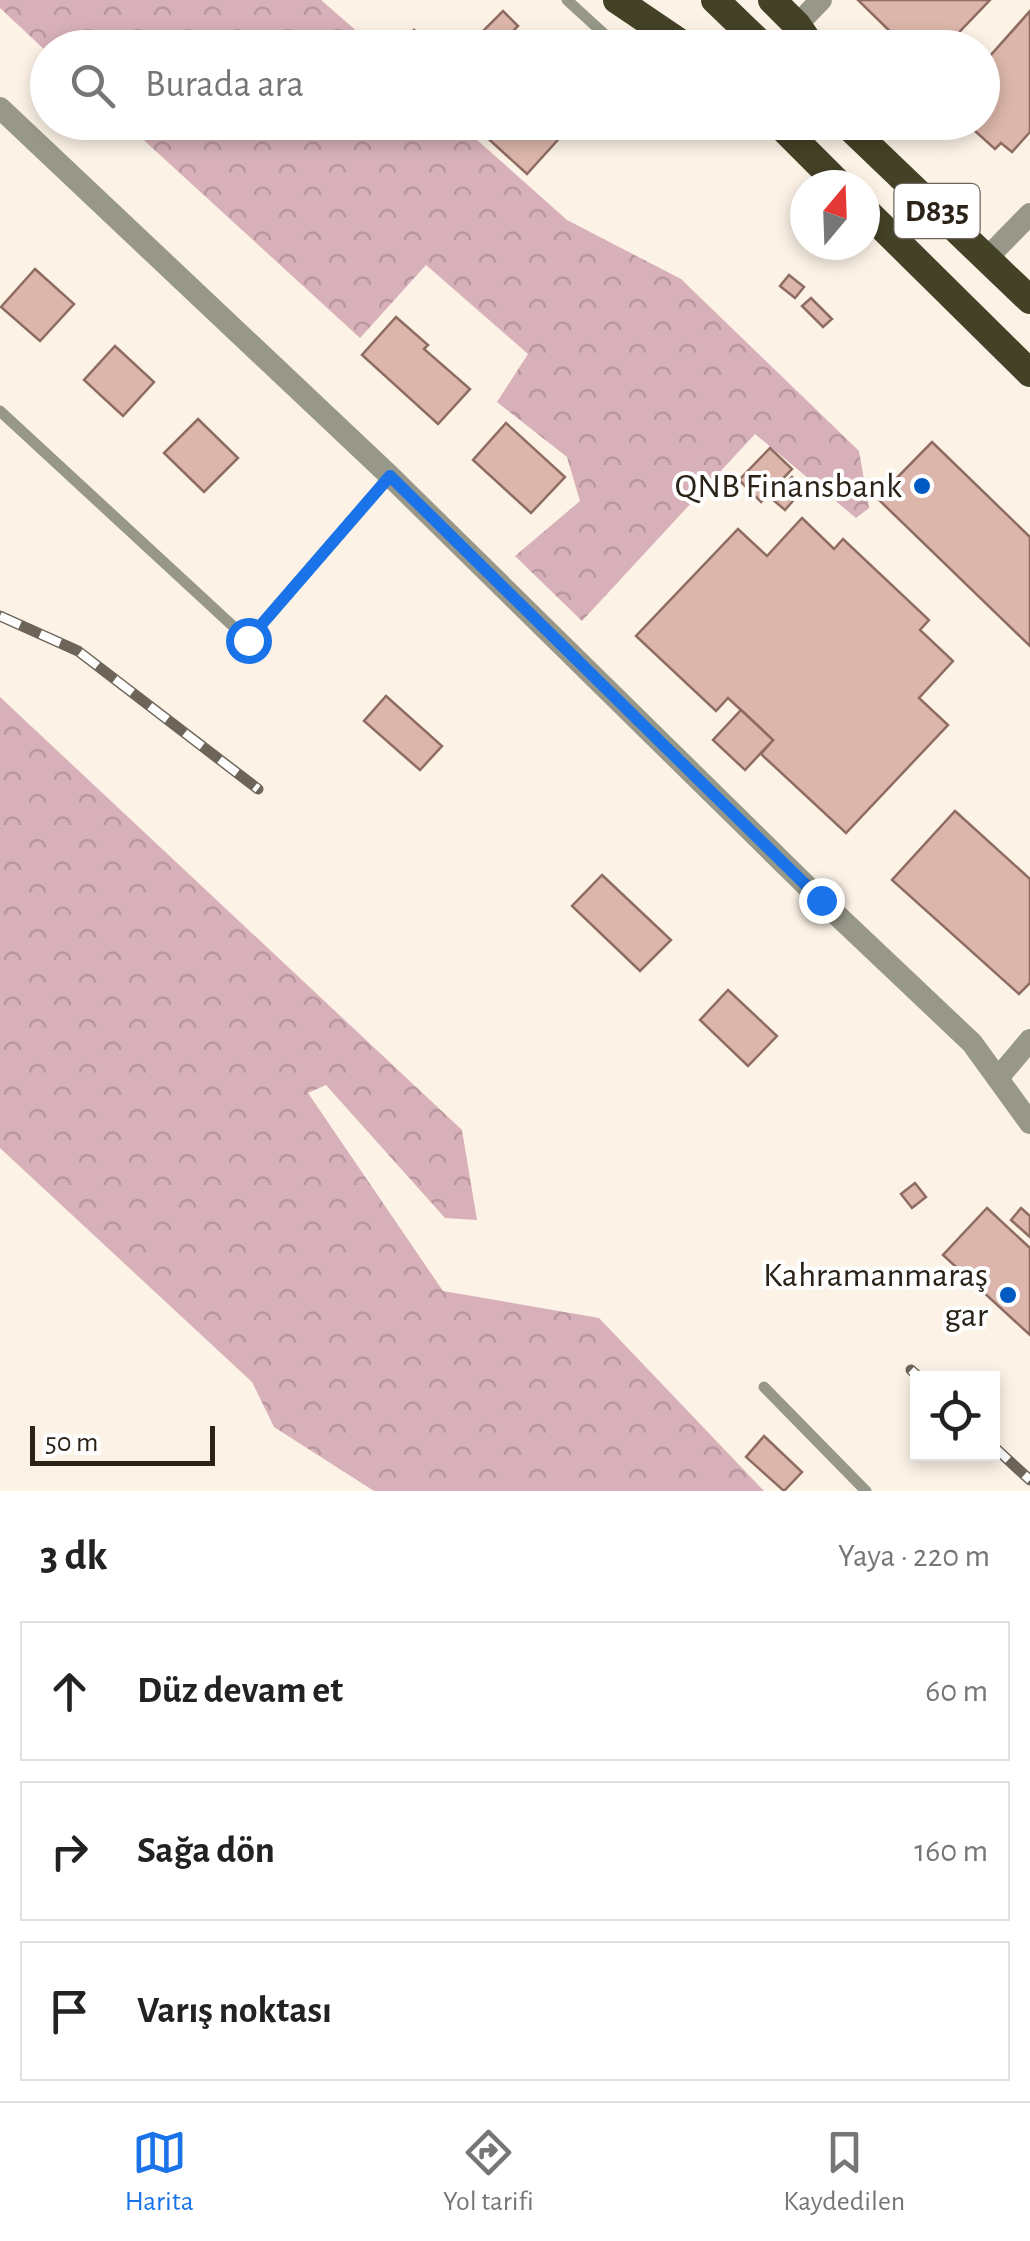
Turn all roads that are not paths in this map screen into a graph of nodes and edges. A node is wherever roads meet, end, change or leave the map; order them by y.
1 (567, 0) edge
2 (617, 0) edge
3 (648, 0) edge
4 (714, 0) edge
5 (772, 0) edge
6 (821, 0) edge
7 (600, 30) edge
8 (661, 30) edge
9 (680, 30) edge
10 (746, 30) edge
11 (800, 30) edge
12 (808, 30) edge
13 (0, 108) edge
14 (30, 136) edge
15 (34, 140) edge
16 (795, 140) edge
17 (863, 140) edge
18 (876, 140) edge
19 (825, 170) edge
20 (898, 174) junction
21 (1030, 214) edge
22 (880, 225) edge
23 (987, 258) junction
24 (1030, 300) edge
25 (1030, 374) edge
26 (0, 411) edge
27 (390, 476) junction
28 (1030, 1040) edge
29 (998, 1078) junction
30 (1030, 1123) edge
31 (764, 1387) dead end
32 (866, 1491) edge

1 - 7 lane
2 - 8 highway
3 - 9 highway
4 - 10 highway
5 - 11 highway
6 - 12 street
13 - 14 street
15 - 27 street
16 - 19 highway
17 - 20 highway, D835
18 - 20 highway
20 - 23 highway, D835
21 - 23 street
22 - 25 highway, D835
23 - 24 highway, D835
26 - 27 lane
27 - 29 street
28 - 29 street
29 - 30 street
31 - 32 lane

